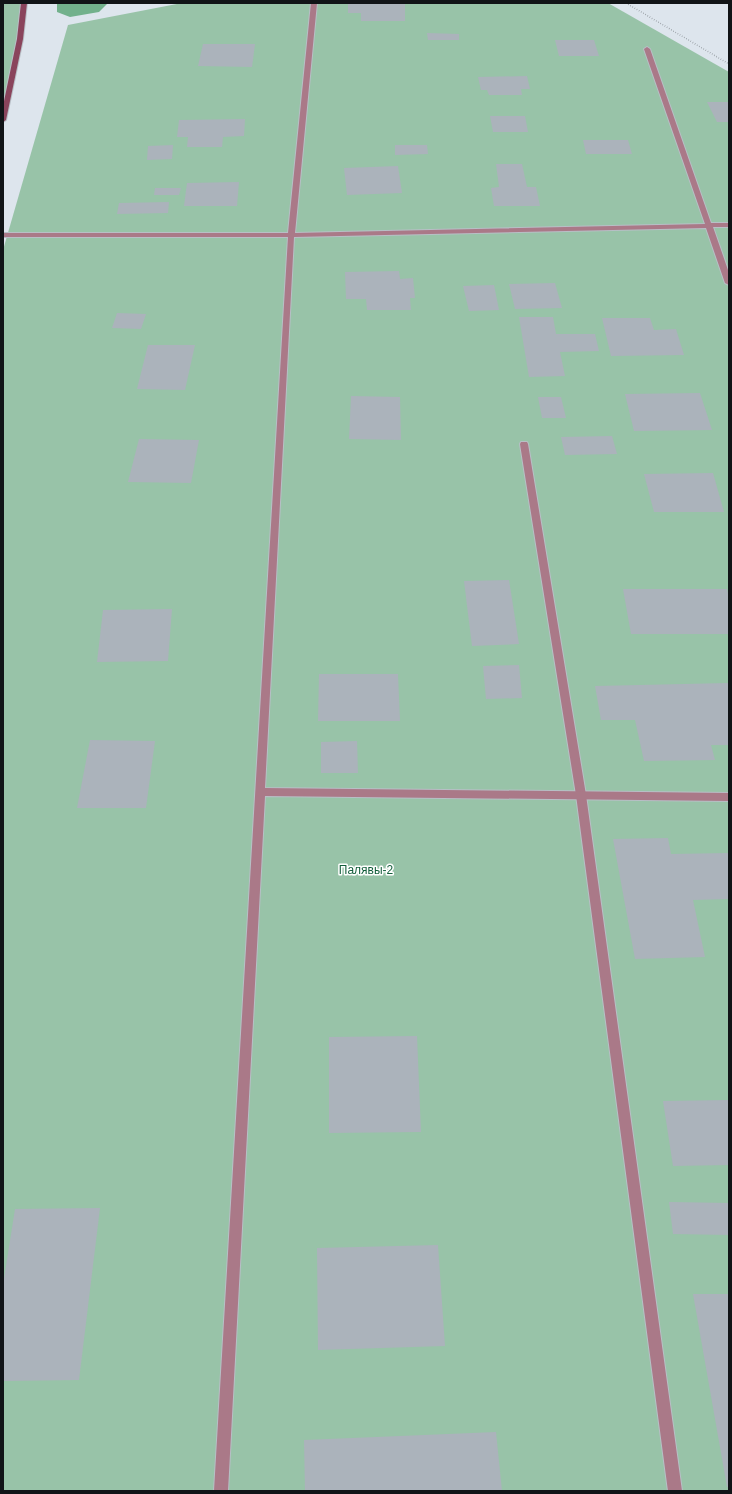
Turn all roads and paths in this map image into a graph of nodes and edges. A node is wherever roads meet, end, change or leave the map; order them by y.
1 (24, 3) edge
2 (314, 3) edge
3 (626, 3) edge
4 (647, 49) dead end
5 (729, 64) edge
6 (3, 120) edge
7 (709, 225) junction
8 (729, 225) edge
9 (3, 235) edge
10 (291, 235) junction
11 (729, 283) edge
12 (524, 444) dead end
13 (260, 792) junction
14 (581, 795) junction
15 (729, 797) edge
16 (221, 1491) edge
17 (675, 1491) edge

1 - 6 main road
2 - 10 street
3 - 5 path
4 - 7 street
7 - 8 street
7 - 10 street
7 - 11 street
9 - 10 street
10 - 13 street
12 - 14 street
13 - 14 street
13 - 16 street
14 - 15 street
14 - 17 street

